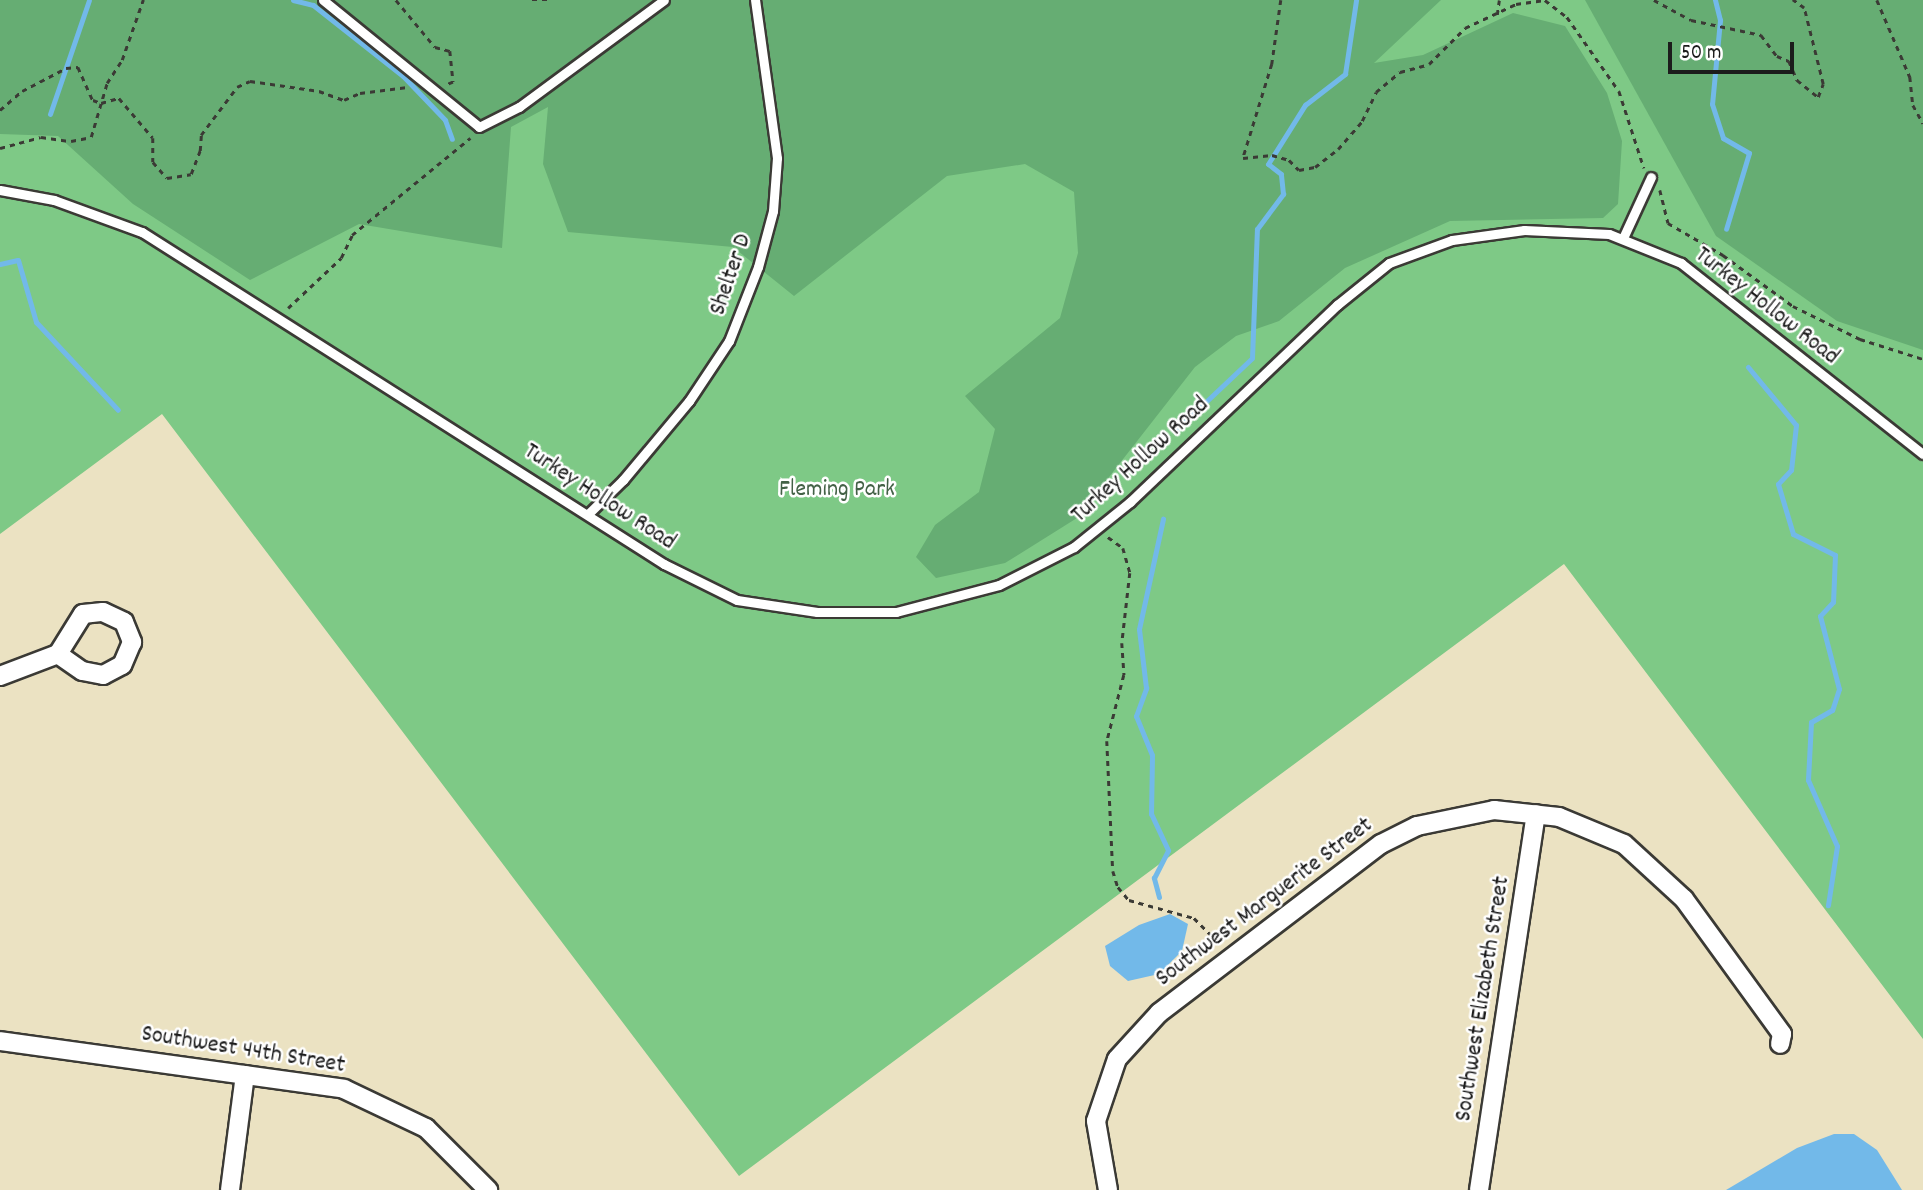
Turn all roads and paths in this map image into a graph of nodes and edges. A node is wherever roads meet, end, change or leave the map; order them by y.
1 (143, 0) edge
2 (323, 0) edge
3 (396, 0) edge
4 (531, 0) edge
5 (548, 0) edge
6 (664, 0) edge
7 (755, 0) edge
8 (1281, 0) edge
9 (1499, 0) edge
10 (1545, 0) edge
11 (1654, 0) edge
12 (1793, 0) edge
13 (1877, 0) edge
14 (1497, 15) junction
15 (431, 86) junction
16 (101, 103) junction
17 (0, 110) edge
18 (1923, 122) edge
19 (479, 127) junction
20 (0, 148) edge
21 (1651, 177) junction
22 (0, 190) edge
23 (1623, 238) junction
24 (281, 318) junction
25 (1923, 359) edge
26 (1923, 454) edge
27 (588, 514) junction
28 (1097, 529) junction
29 (58, 654) dead end
30 (0, 676) edge
31 (1536, 814) junction
32 (1233, 957) junction
33 (0, 1041) edge
34 (1780, 1044) dead end
35 (245, 1075) junction
36 (230, 1190) edge
37 (488, 1190) edge
38 (1108, 1190) edge
39 (1479, 1190) edge

1 - 16 path
2 - 15 lane
3 - 15 path
4 - 5 path
6 - 19 lane
7 - 27 lane, Shelter D
8 - 14 path
9 - 14 path
10 - 14 path
10 - 21 path
11 - 12 path
13 - 18 path
15 - 16 path
15 - 19 lane
16 - 17 path
16 - 20 path
19 - 24 path
21 - 23 lane
21 - 25 path
22 - 24 lane, Turkey Hollow Road
23 - 26 lane, Turkey Hollow Road
23 - 28 lane, Turkey Hollow Road
24 - 27 lane, Turkey Hollow Road
27 - 28 lane, Turkey Hollow Road
28 - 32 path
29 - 30 street
31 - 32 street, Southwest Marguerite Street
31 - 34 street, Southwest Marguerite Street
31 - 39 street, Southwest Elizabeth Street
32 - 38 street, Southwest Marguerite Street
33 - 35 street, Southwest 44th Street
35 - 36 street
35 - 37 street, Southwest 44th Street

